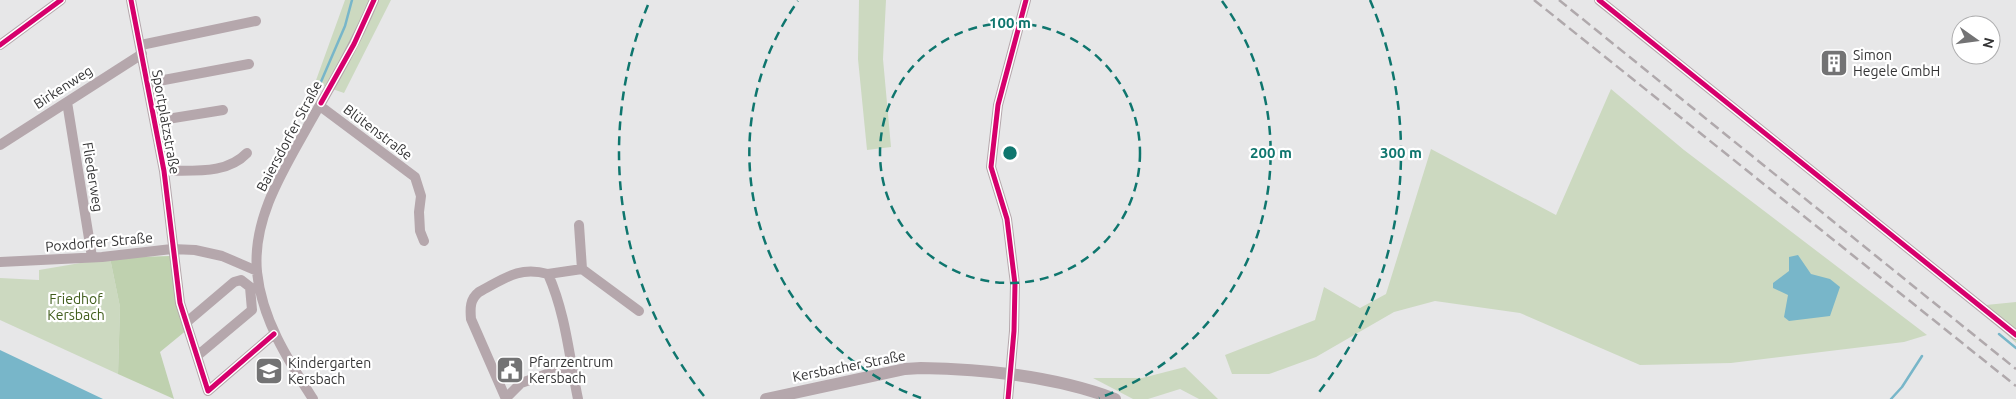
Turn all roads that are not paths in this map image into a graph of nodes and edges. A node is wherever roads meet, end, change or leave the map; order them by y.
1 (60, 0) edge
2 (131, 0) edge
3 (374, 0) edge
4 (1026, 0) edge
5 (1599, 0) edge
6 (256, 21) dead end
7 (0, 45) edge
8 (142, 49) junction
9 (249, 64) dead end
10 (148, 83) junction
11 (67, 102) junction
12 (320, 106) junction
13 (223, 110) dead end
14 (155, 121) junction
15 (0, 145) edge
16 (247, 153) dead end
17 (164, 171) junction
18 (580, 225) dead end
19 (424, 241) dead end
20 (172, 249) junction
21 (92, 257) junction
22 (0, 262) edge
23 (582, 269) junction
24 (257, 270) junction
25 (548, 274) junction
26 (639, 311) dead end
27 (188, 321) junction
28 (274, 334) junction
29 (2016, 335) edge
30 (197, 356) junction
31 (573, 365) junction
32 (1004, 374) junction
33 (313, 399) edge
34 (506, 399) edge
35 (578, 399) edge
36 (766, 399) edge
37 (1008, 399) edge
38 (1115, 399) edge

1 - 7 street
2 - 8 street, Sportplatzstraße
3 - 12 street, Baiersdorfer Straße
4 - 32 street
5 - 29 street
6 - 8 street
8 - 10 street, Sportplatzstraße
8 - 11 street, Birkenweg
9 - 10 street
10 - 14 street, Sportplatzstraße
11 - 15 street, Birkenweg
11 - 21 street, Fliederweg
12 - 19 street, Blütenstraße
12 - 24 street, Baiersdorfer Straße
13 - 14 street
14 - 17 street, Sportplatzstraße
16 - 17 street
17 - 20 street, Sportplatzstraße
18 - 23 street
20 - 21 street, Poxdorfer Straße
20 - 24 street, Poxdorfer Straße
20 - 27 street, Sportplatzstraße
21 - 22 street, Poxdorfer Straße
23 - 25 street
23 - 26 street
24 - 28 street, Baiersdorfer Straße
25 - 31 street
25 - 34 street
27 - 30 street, Sportplatzstraße
27 - 30 street
28 - 30 street, Sportplatzstraße
28 - 33 street, Baiersdorfer Straße
31 - 34 street
31 - 35 street
32 - 36 main road, Kersbacher Straße
32 - 37 street
32 - 38 main road, Kersbacher Straße

